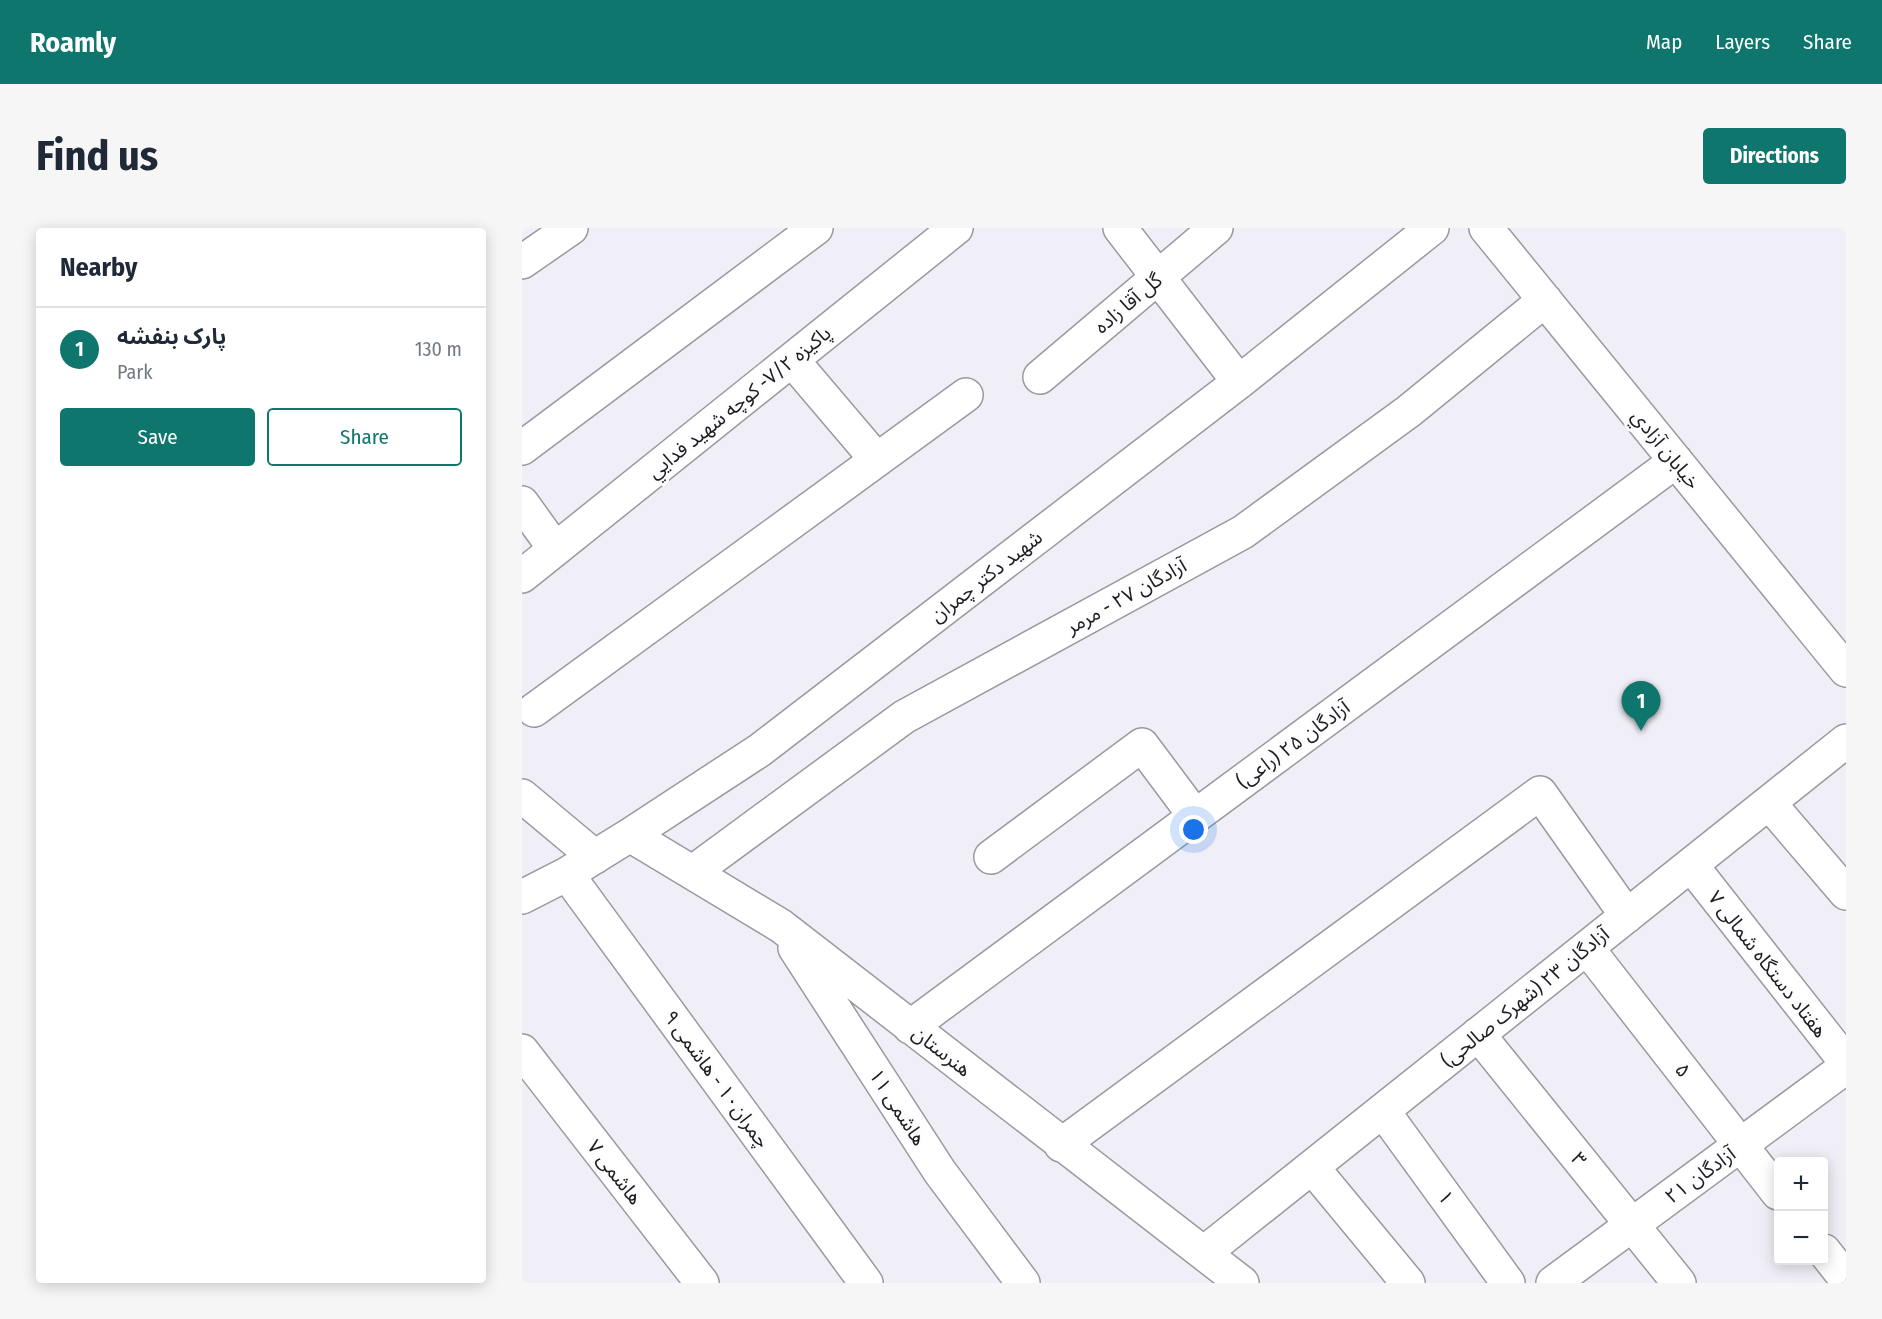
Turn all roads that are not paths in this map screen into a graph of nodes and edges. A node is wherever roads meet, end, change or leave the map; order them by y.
1 (571, 228) edge
2 (816, 228) edge
3 (956, 228) edge
4 (1120, 228) edge
5 (1216, 228) edge
6 (1432, 228) edge
7 (1486, 228) edge
8 (522, 262) edge
9 (1159, 276) junction
10 (1545, 300) junction
11 (792, 360) junction
12 (1040, 378) dead end
13 (1239, 382) junction
14 (966, 395) dead end
15 (522, 448) edge
16 (877, 460) junction
17 (1676, 461) junction
18 (522, 503) edge
19 (555, 549) junction
20 (522, 576) edge
21 (1836, 637) edge
22 (1846, 670) edge
23 (534, 710) dead end
24 (1846, 741) edge
25 (522, 796) edge
26 (1769, 803) junction
27 (1195, 816) junction
28 (630, 835) junction
29 (595, 857) junction
30 (991, 857) dead end
31 (1691, 865) junction
32 (693, 872) junction
33 (567, 874) junction
34 (1846, 893) edge
35 (522, 897) edge
36 (1628, 916) junction
37 (781, 926) junction
38 (1587, 948) junction
39 (910, 1027) junction
40 (1478, 1034) junction
41 (524, 1058) edge
42 (1846, 1062) edge
43 (1846, 1067) edge
44 (1383, 1111) junction
45 (1061, 1144) junction
46 (1741, 1145) junction
47 (1312, 1167) junction
48 (1774, 1187) edge
49 (1632, 1225) junction
50 (1204, 1253) junction
51 (1828, 1256) edge
52 (1846, 1279) edge
53 (702, 1283) edge
54 (866, 1283) edge
55 (1023, 1283) edge
56 (1242, 1283) edge
57 (1408, 1283) edge
58 (1508, 1283) edge
59 (1553, 1283) edge
60 (1679, 1283) edge

1 - 8 street
2 - 15 street
3 - 11 street, پاکیزه ۷/۲- كوچه شهيد فدايي
4 - 9 street
5 - 9 street, گل آقا زاده
6 - 13 street, شهید دکتر چمران
7 - 10 street, خيابان آزادي
9 - 12 street, گل آقا زاده
9 - 13 street
10 - 17 street, خيابان آزادي
10 - 32 street, آزادگان ۲۷ - مرمر
11 - 16 street
11 - 19 street, پاکیزه ۷/۲- كوچه شهيد فدايي
13 - 28 street, شهید دکتر چمران
14 - 16 street
16 - 23 street
17 - 21 street, خيابان آزادي
17 - 27 street, آزادگان ۲۵ (راعی)
18 - 19 street
19 - 20 street, پاکیزه ۷/۲- كوچه شهيد فدايي
21 - 22 street, خيابان آزادي
24 - 26 street, آزادگان ۲۳ (شهرک صالحی)
25 - 29 street
26 - 31 street, آزادگان ۲۳ (شهرک صالحی)
26 - 34 street
27 - 30 street
27 - 39 street, آزادگان ۲۵ (راعی)
28 - 29 street, شهید دکتر چمران
28 - 32 street, هنرستان
29 - 33 street, شهید دکتر چمران
31 - 36 street, آزادگان ۲۳ (شهرک صالحی)
31 - 42 street, هفتاد دستگاه شمالی ۷
32 - 37 street, هنرستان
33 - 35 street, شهید دکتر چمران
33 - 54 street, چمران۱۰ - هاشمی ۹
36 - 38 street, آزادگان ۲۳ (شهرک صالحی)
36 - 45 street
37 - 39 street, هنرستان
37 - 55 street, هاشمی ۱۱
38 - 40 street, آزادگان ۲۳ (شهرک صالحی)
38 - 46 street, ۵
39 - 45 street, هنرستان
40 - 44 street, آزادگان ۲۳ (شهرک صالحی)
40 - 49 street, ۳
41 - 53 street, هاشمی ۷
43 - 46 street, آزادگان ۲۱
44 - 47 street, آزادگان ۲۳ (شهرک صالحی)
44 - 58 street, ۱
45 - 50 street, هنرستان
46 - 48 street, ۵
46 - 49 street, آزادگان ۲۱
47 - 50 street, آزادگان ۲۳ (شهرک صالحی)
47 - 57 street
49 - 59 street, آزادگان ۲۱
49 - 60 street, ۳
50 - 56 street, هنرستان
51 - 52 street

